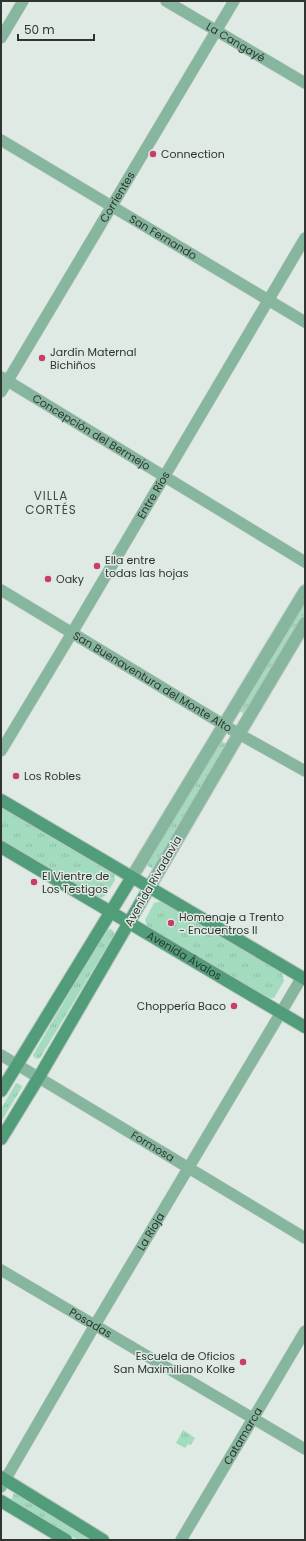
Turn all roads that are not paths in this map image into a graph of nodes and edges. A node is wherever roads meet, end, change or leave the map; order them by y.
1 (23, 1) edge
2 (166, 1) edge
3 (234, 1) edge
4 (216, 31) junction
5 (1, 38) edge
6 (305, 83) edge
7 (1, 140) edge
8 (110, 206) junction
9 (305, 238) edge
10 (268, 300) junction
11 (305, 322) edge
12 (4, 379) edge
13 (1, 392) edge
14 (163, 477) junction
15 (305, 562) edge
16 (1, 590) edge
17 (305, 591) edge
18 (305, 623) edge
19 (72, 633) junction
20 (224, 724) junction
21 (239, 734) junction
22 (1, 751) edge
23 (305, 771) edge
24 (1, 800) edge
25 (1, 847) edge
26 (132, 877) junction
27 (149, 888) junction
28 (111, 911) junction
29 (128, 923) junction
30 (303, 978) edge
31 (281, 1013) junction
32 (305, 1027) edge
33 (1, 1055) edge
34 (17, 1064) junction
35 (39, 1077) junction
36 (1, 1091) edge
37 (1, 1139) edge
38 (188, 1167) junction
39 (305, 1238) edge
40 (1, 1270) edge
41 (95, 1325) junction
42 (305, 1331) edge
43 (253, 1419) junction
44 (305, 1449) edge
45 (2, 1481) edge
46 (1, 1501) edge
47 (66, 1540) edge
48 (104, 1540) edge
49 (181, 1540) edge

1 - 5 street
2 - 4 street, La Cangayé
3 - 4 street, Corrientes
4 - 6 street, La Cangayé
4 - 8 street, Corrientes
7 - 8 street, San Fernando
8 - 10 street, San Fernando
8 - 12 street, Corrientes
9 - 10 street, Entre Ríos
10 - 11 street, San Fernando
10 - 14 street, Entre Ríos
12 - 13 street, Corrientes
12 - 14 street, Concepción del Bermejo
14 - 15 street, Concepción del Bermejo
14 - 19 street, Entre Ríos
16 - 19 street, San Buenaventura del Monte Alto
17 - 20 street, Avenida Rivadavia
18 - 21 street, Avenida Rivadavia
19 - 20 street, San Buenaventura del Monte Alto
19 - 22 street, Entre Ríos
20 - 21 street, San Buenaventura del Monte Alto
20 - 26 street, Avenida Rivadavia
21 - 23 street, San Buenaventura del Monte Alto
21 - 27 street, Avenida Rivadavia
24 - 26 main road
25 - 28 main road, Avenida Ávalos
26 - 27 main road
26 - 28 main road, Avenida Rivadavia
27 - 29 main road, Avenida Rivadavia
27 - 30 main road
28 - 29 main road, Avenida Ávalos
28 - 34 main road, Avenida Rivadavia
29 - 31 main road, Avenida Ávalos
29 - 35 main road, Avenida Rivadavia
30 - 31 street, La Rioja
31 - 32 main road, Avenida Ávalos
31 - 38 street, La Rioja
33 - 34 street, Formosa
34 - 35 street, Formosa
34 - 36 main road, Avenida Rivadavia
35 - 37 main road, Avenida Rivadavia
35 - 38 street, Formosa
38 - 39 street, Formosa
38 - 41 street, La Rioja
40 - 41 street, Posadas
41 - 43 street, Posadas
41 - 45 street, La Rioja
42 - 43 street, Catamarca
43 - 44 street, Posadas
43 - 49 street, Catamarca
45 - 48 main road
46 - 47 main road

